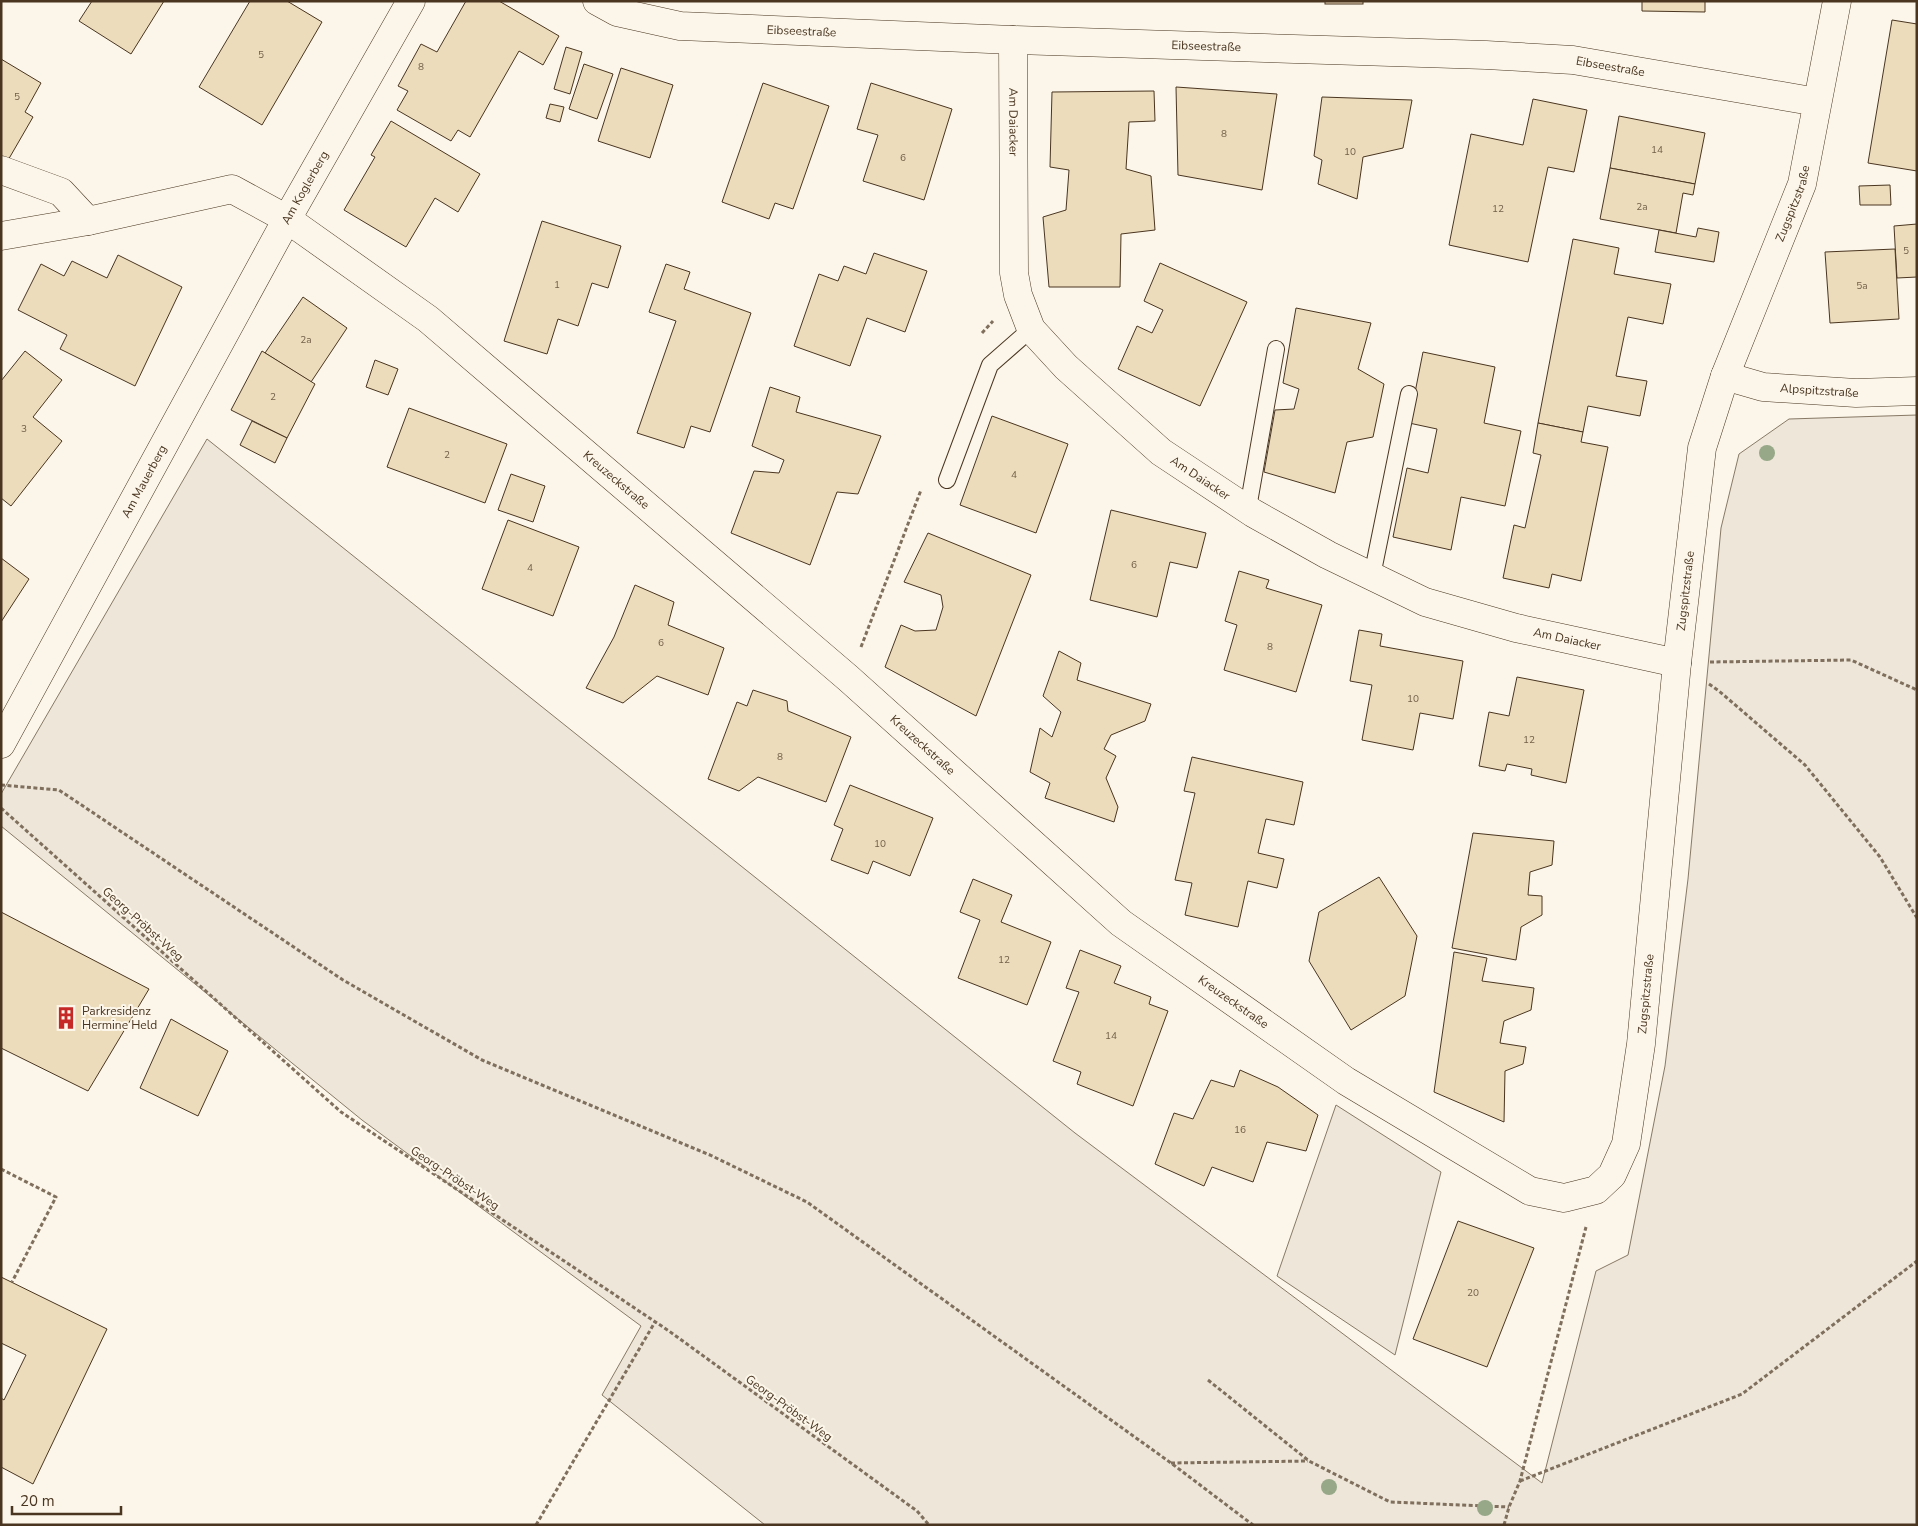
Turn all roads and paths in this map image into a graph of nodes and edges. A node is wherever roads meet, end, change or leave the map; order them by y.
1 (412, 1) edge
2 (597, 1) edge
3 (1837, 1) edge
4 (1013, 40) junction
5 (1817, 102) junction
6 (1, 170) edge
7 (287, 219) junction
8 (88, 221) junction
9 (1, 236) edge
10 (1031, 329) junction
11 (1276, 349) dead end
12 (1724, 376) junction
13 (1917, 391) edge
14 (1409, 394) dead end
15 (947, 480) dead end
16 (1248, 508) junction
17 (1372, 576) junction
18 (1677, 663) junction
19 (1917, 690) edge
20 (1, 744) edge
21 (1, 785) edge
22 (1, 808) edge
23 (1917, 918) edge
24 (1, 1169) edge
25 (1596, 1190) junction
26 (1917, 1261) edge
27 (12, 1282) dead end
28 (655, 1322) junction
29 (1208, 1380) dead end
30 (1309, 1461) junction
31 (1171, 1463) junction
32 (1520, 1481) junction
33 (1509, 1507) junction
34 (536, 1525) edge
35 (929, 1525) edge
36 (1252, 1525) edge
37 (1504, 1525) edge

1 - 7 street, Am Koglerberg
2 - 4 street, Eibseestraße
3 - 5 street, Zugspitzstraße
4 - 5 street, Eibseestraße
4 - 10 street, Am Daiacker
5 - 12 street, Zugspitzstraße
6 - 8 street
7 - 8 street, Am Koglerberg
7 - 20 street, Am Mauerberg
7 - 25 street, Kreuzeckstraße
8 - 9 street, Am Koglerberg
10 - 15 lane
10 - 16 street, Am Daiacker
11 - 16 lane
12 - 13 street, Alpspitzstraße
12 - 18 street, Zugspitzstraße
14 - 17 lane
16 - 17 street, Am Daiacker
17 - 18 street, Am Daiacker
18 - 19 path
18 - 23 path
18 - 25 street, Zugspitzstraße
21 - 31 path
22 - 28 path, Georg-Pröbst-Weg
24 - 27 path
25 - 32 path
26 - 32 path
28 - 34 path
28 - 35 path, Georg-Pröbst-Weg
29 - 30 path
30 - 31 path
30 - 33 path
31 - 36 path
32 - 33 path
33 - 37 path

